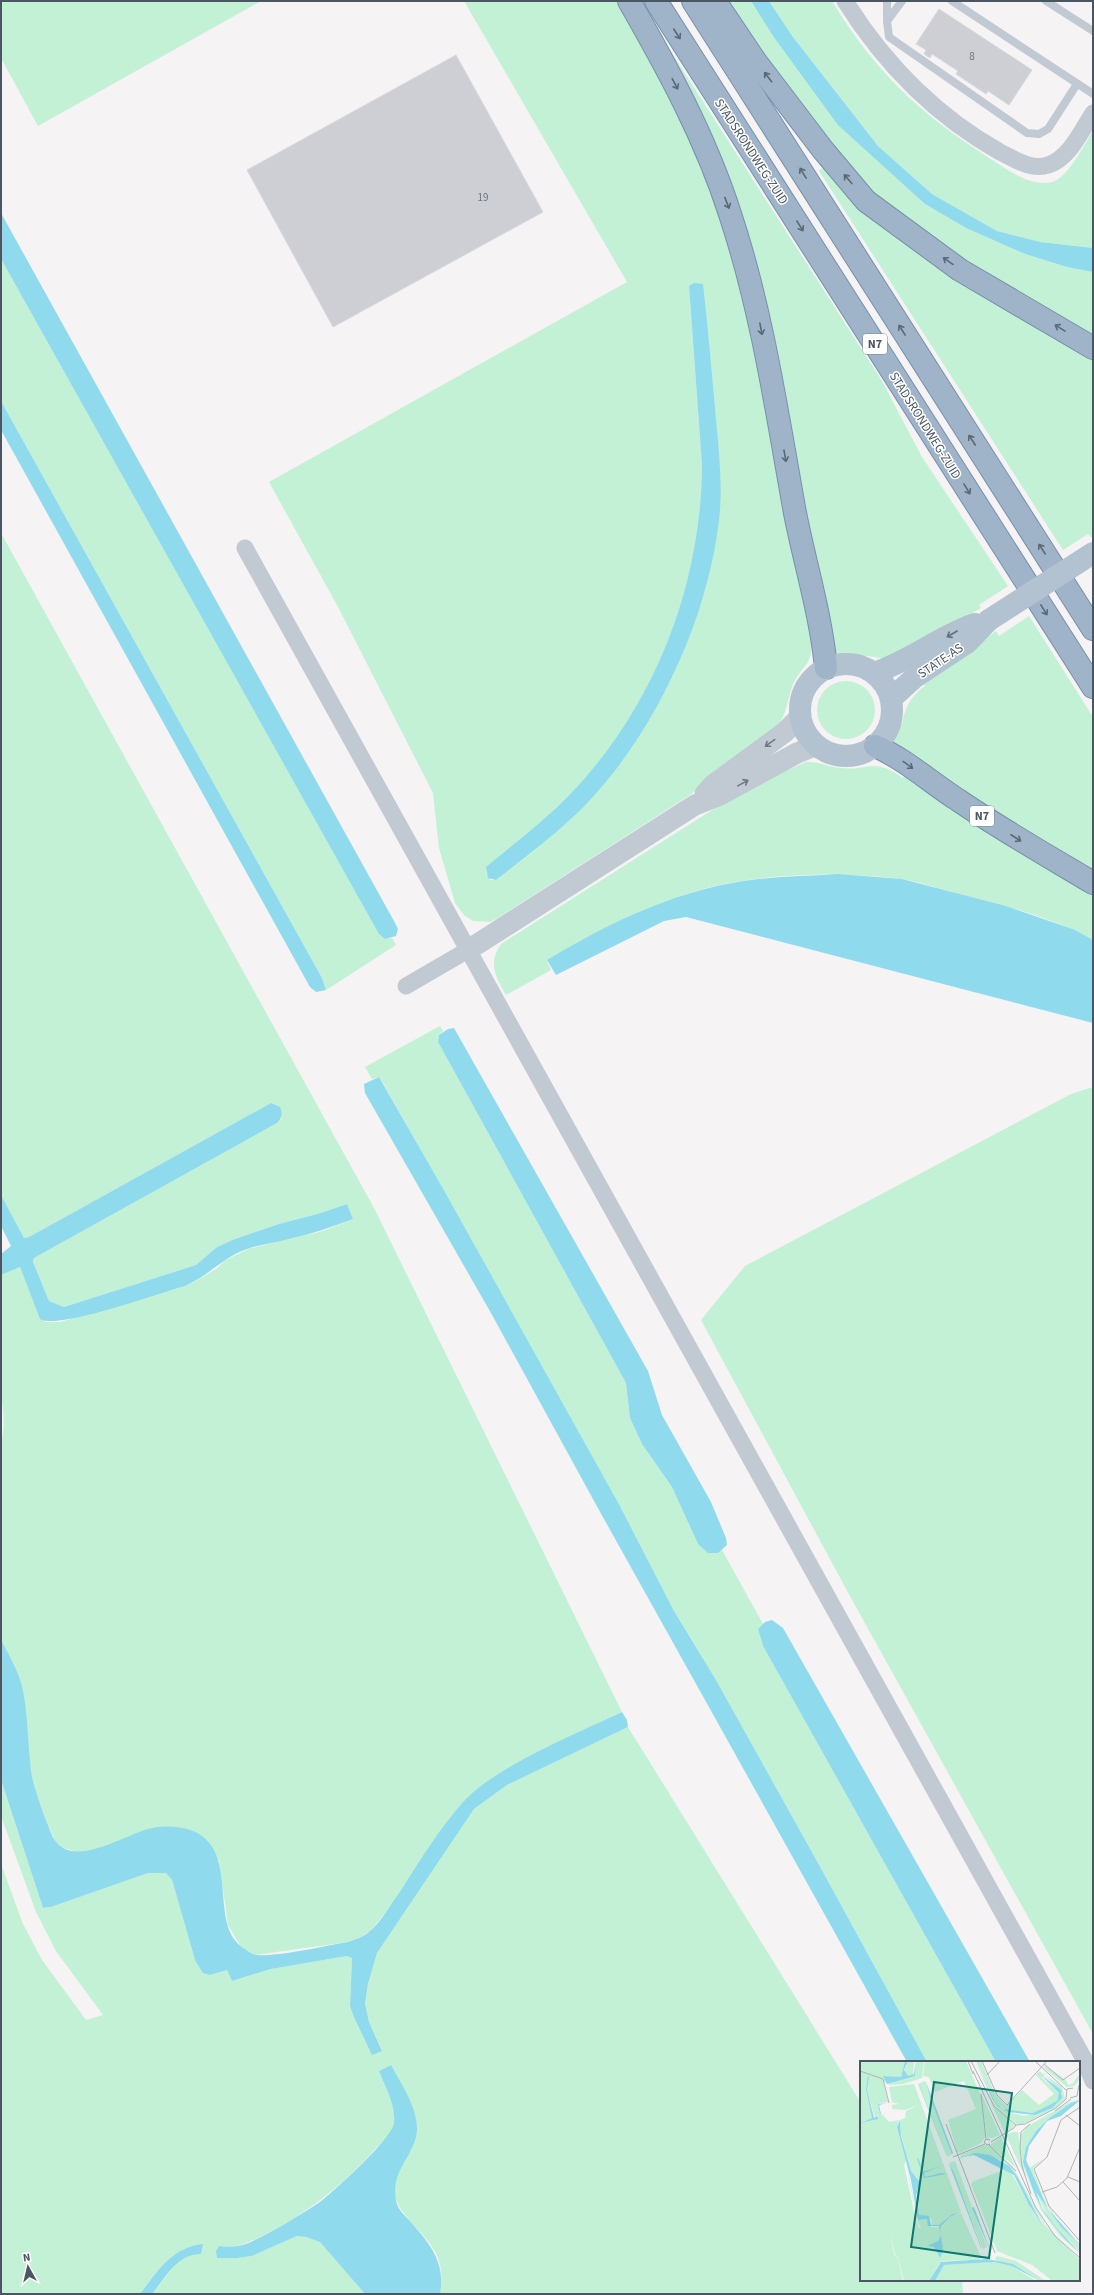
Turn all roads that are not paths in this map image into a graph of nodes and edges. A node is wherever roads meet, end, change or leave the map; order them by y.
1 (629, 1) edge
2 (656, 1) edge
3 (693, 1) edge
4 (715, 1) edge
5 (845, 1) edge
6 (887, 1) edge
7 (902, 1) edge
8 (952, 1) edge
9 (1046, 1) edge
10 (887, 21) junction
11 (1093, 31) edge
12 (1077, 84) junction
13 (1093, 94) edge
14 (1093, 113) edge
15 (1093, 348) edge
16 (245, 548) dead end
17 (1093, 553) edge
18 (989, 620) junction
19 (1093, 629) edge
20 (826, 668) junction
21 (874, 673) junction
22 (1093, 687) edge
23 (890, 699) junction
24 (800, 718) junction
25 (817, 745) junction
26 (875, 746) junction
27 (695, 805) junction
28 (1093, 883) edge
29 (468, 950) junction
30 (406, 986) dead end
31 (1093, 2080) edge

1 -> 20 highway
2 -> 22 highway, STADSRONDWEG-ZUID / N7
19 -> 3 highway, N7
15 -> 4 highway
5 - 14 street
6 - 10 lane
7 - 10 lane
8 - 12 lane
9 - 11 lane
10 - 12 lane
12 - 13 lane
16 - 29 street
17 - 18 main road, STATE-AS, bridge
18 -> 21 main road, STATE-AS
18 - 23 main road, STATE-AS
20 - 21 main road
20 - 24 main road
21 - 23 main road
23 - 26 main road
24 - 25 main road
24 -> 27 street
25 - 26 main road
27 -> 25 street
26 -> 28 highway, N7
27 - 29 street
29 - 30 street
29 - 31 street

